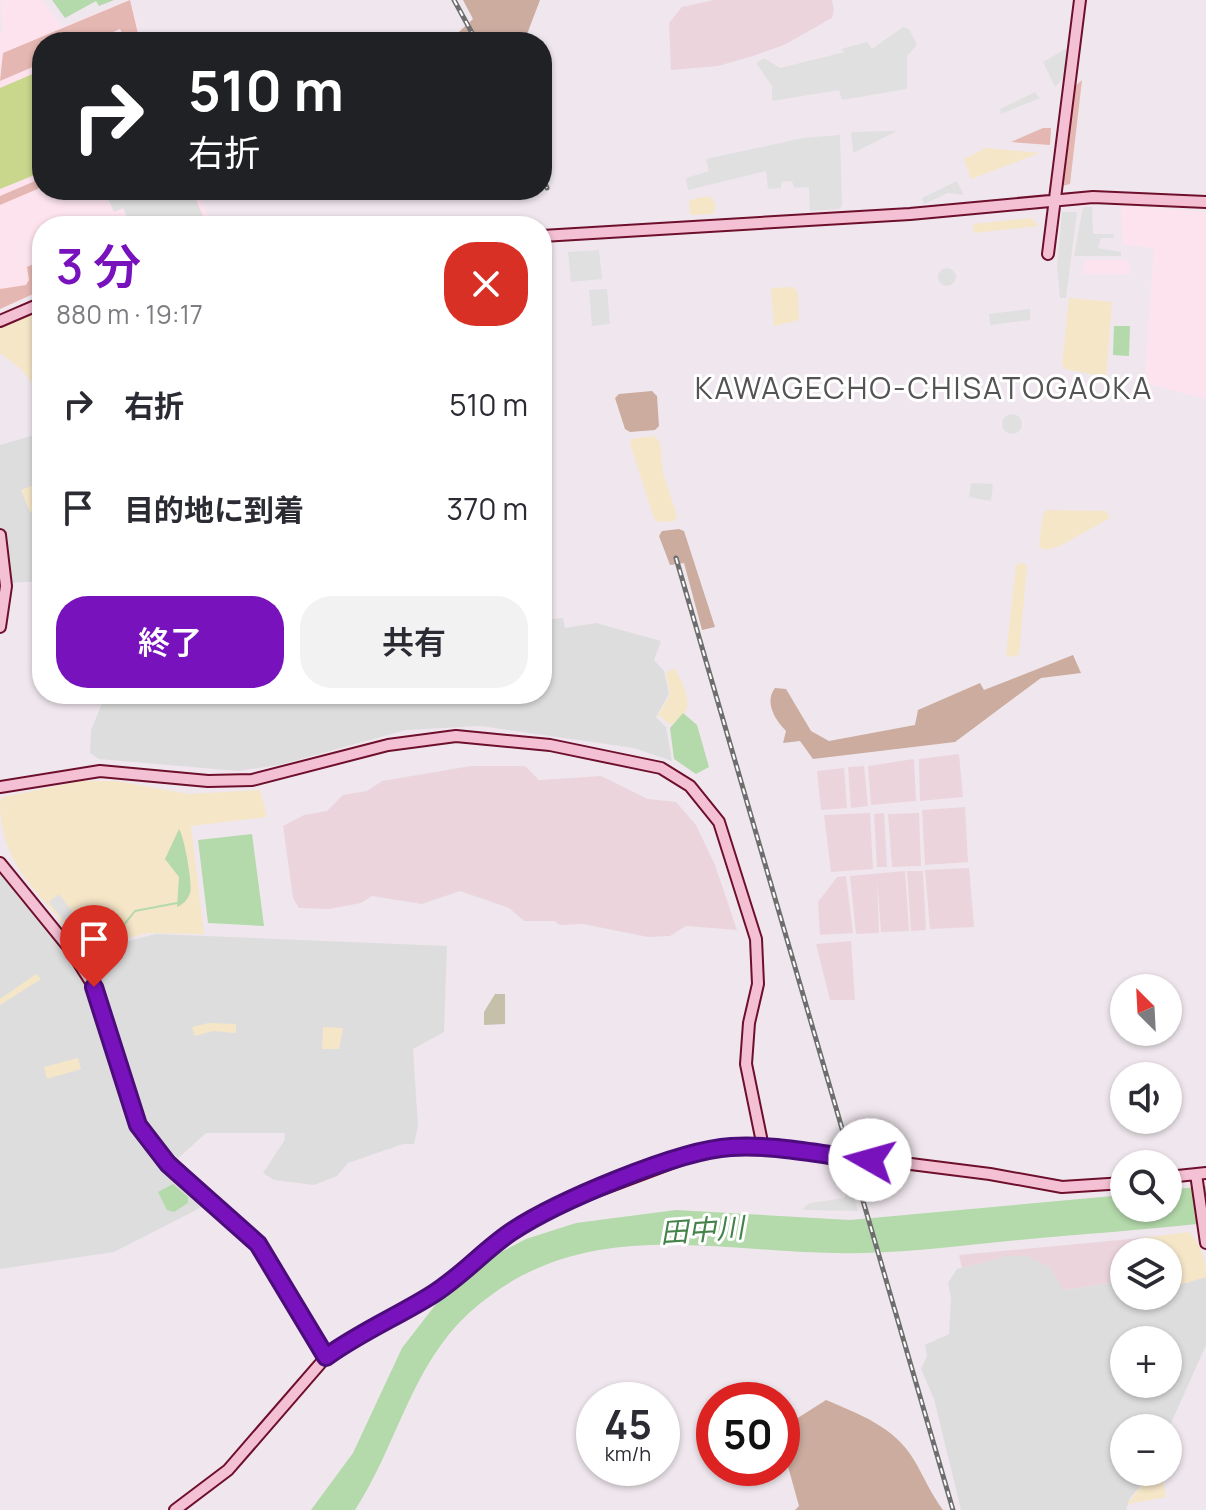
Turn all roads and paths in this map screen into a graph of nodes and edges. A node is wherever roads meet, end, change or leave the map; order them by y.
1 (1080, 0) edge
2 (1054, 200) junction
3 (1206, 202) edge
4 (552, 235) edge
5 (1048, 254) dead end
6 (32, 307) edge
7 (0, 321) edge
8 (0, 535) edge
9 (0, 627) edge
10 (0, 787) edge
11 (0, 863) edge
12 (763, 1147) junction
13 (1199, 1176) edge
14 (1110, 1184) edge
15 (1206, 1243) edge
16 (326, 1357) junction
17 (175, 1510) edge

1 - 2 street
2 - 3 street
2 - 4 street
2 - 5 street
6 - 7 street
8 - 9 street
10 - 12 street
11 - 16 street
12 - 14 street
12 - 16 street
13 - 15 street
16 - 17 street

